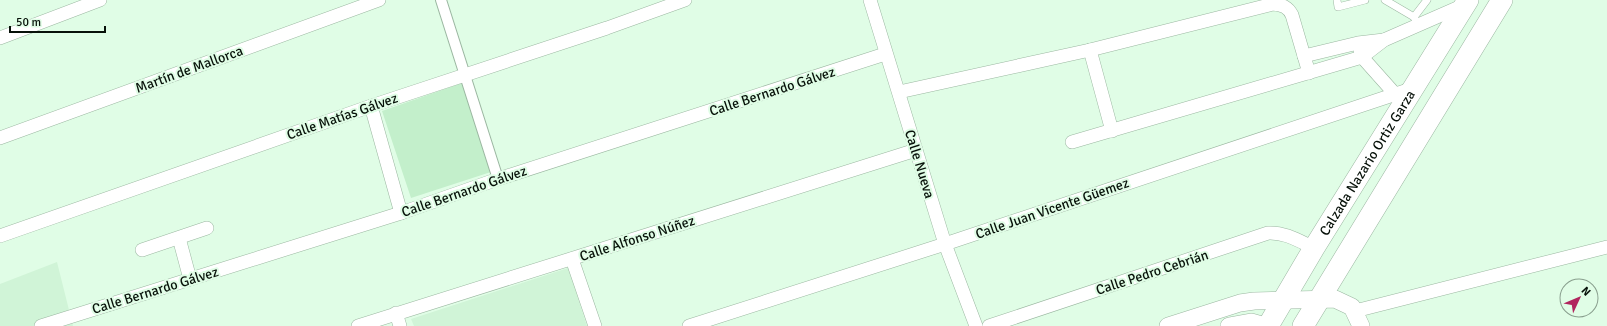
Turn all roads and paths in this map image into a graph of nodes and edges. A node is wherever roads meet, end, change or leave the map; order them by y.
1 (100, 0) edge
2 (379, 0) edge
3 (440, 0) edge
4 (684, 0) edge
5 (870, 0) edge
6 (1337, 0) edge
7 (1365, 0) edge
8 (1385, 0) edge
9 (1427, 0) edge
10 (1502, 0) edge
11 (1467, 2) edge
12 (1416, 21) junction
13 (0, 38) edge
14 (1384, 40) junction
15 (1358, 43) junction
16 (1090, 50) junction
17 (885, 54) junction
18 (1304, 56) junction
19 (1362, 57) junction
20 (1309, 73) junction
21 (466, 74) junction
22 (1414, 88) junction
23 (899, 92) junction
24 (1395, 94) junction
25 (371, 106) junction
26 (1112, 131) junction
27 (0, 138) edge
28 (1072, 142) dead end
29 (916, 150) junction
30 (498, 179) junction
31 (401, 213) junction
32 (207, 228) dead end
33 (0, 236) edge
34 (179, 238) junction
35 (946, 244) junction
36 (1607, 247) edge
37 (1314, 248) junction
38 (142, 250) dead end
39 (572, 259) junction
40 (190, 279) junction
41 (1284, 299) junction
42 (1318, 300) junction
43 (396, 313) junction
44 (1358, 318) edge
45 (41, 326) edge
46 (358, 326) edge
47 (400, 326) edge
48 (595, 326) edge
49 (689, 326) edge
50 (976, 326) edge
51 (989, 326) edge
52 (1168, 326) edge
53 (1229, 326) edge
54 (1266, 326) edge
55 (1303, 326) edge

1 - 13 street
2 - 27 street, Martín de Mallorca
3 - 21 street
4 - 21 street, Calle Matías Gálvez
5 - 17 street, Calle Nueva
6 - 7 lane
8 - 12 lane
9 - 12 lane
10 - 42 main road
11 - 12 street
11 - 22 main road, Calzada Nazario Ortiz Garza
12 - 14 street
14 - 15 street
14 - 19 street
15 - 18 street
15 - 19 street
16 - 18 street
16 - 23 street
16 - 26 street
17 - 23 street, Calle Nueva
17 - 30 street, Calle Bernardo Gálvez
18 - 20 street
19 - 20 street
19 - 24 street
20 - 26 street
21 - 25 street, Calle Matías Gálvez
21 - 30 street
22 - 24 street, Calle Juan Vicente Güemez
22 - 37 main road, Calzada Nazario Ortiz Garza
23 - 29 street, Calle Nueva
24 - 35 street, Calle Juan Vicente Güemez
25 - 31 street
25 - 33 street, Calle Matías Gálvez
26 - 28 street
29 - 35 street, Calle Nueva
29 - 39 street, Calle Alfonso Núñez
30 - 31 street, Calle Bernardo Gálvez
31 - 40 street, Calle Bernardo Gálvez
32 - 34 street
34 - 38 street
34 - 40 street
35 - 49 street, Calle Juan Vicente Güemez
35 - 50 street, Calle Nueva
36 - 44 street
37 - 41 main road, Calzada Nazario Ortiz Garza
37 - 51 street, Calle Pedro Cebrián
39 - 43 street, Calle Alfonso Núñez
39 - 48 street
40 - 45 street, Calle Bernardo Gálvez
41 - 42 street
41 - 52 street
41 - 54 main road, Calzada Nazario Ortiz Garza
42 - 44 street
42 - 55 main road
43 - 46 street, Calle Alfonso Núñez
43 - 47 street
53 - 54 street

